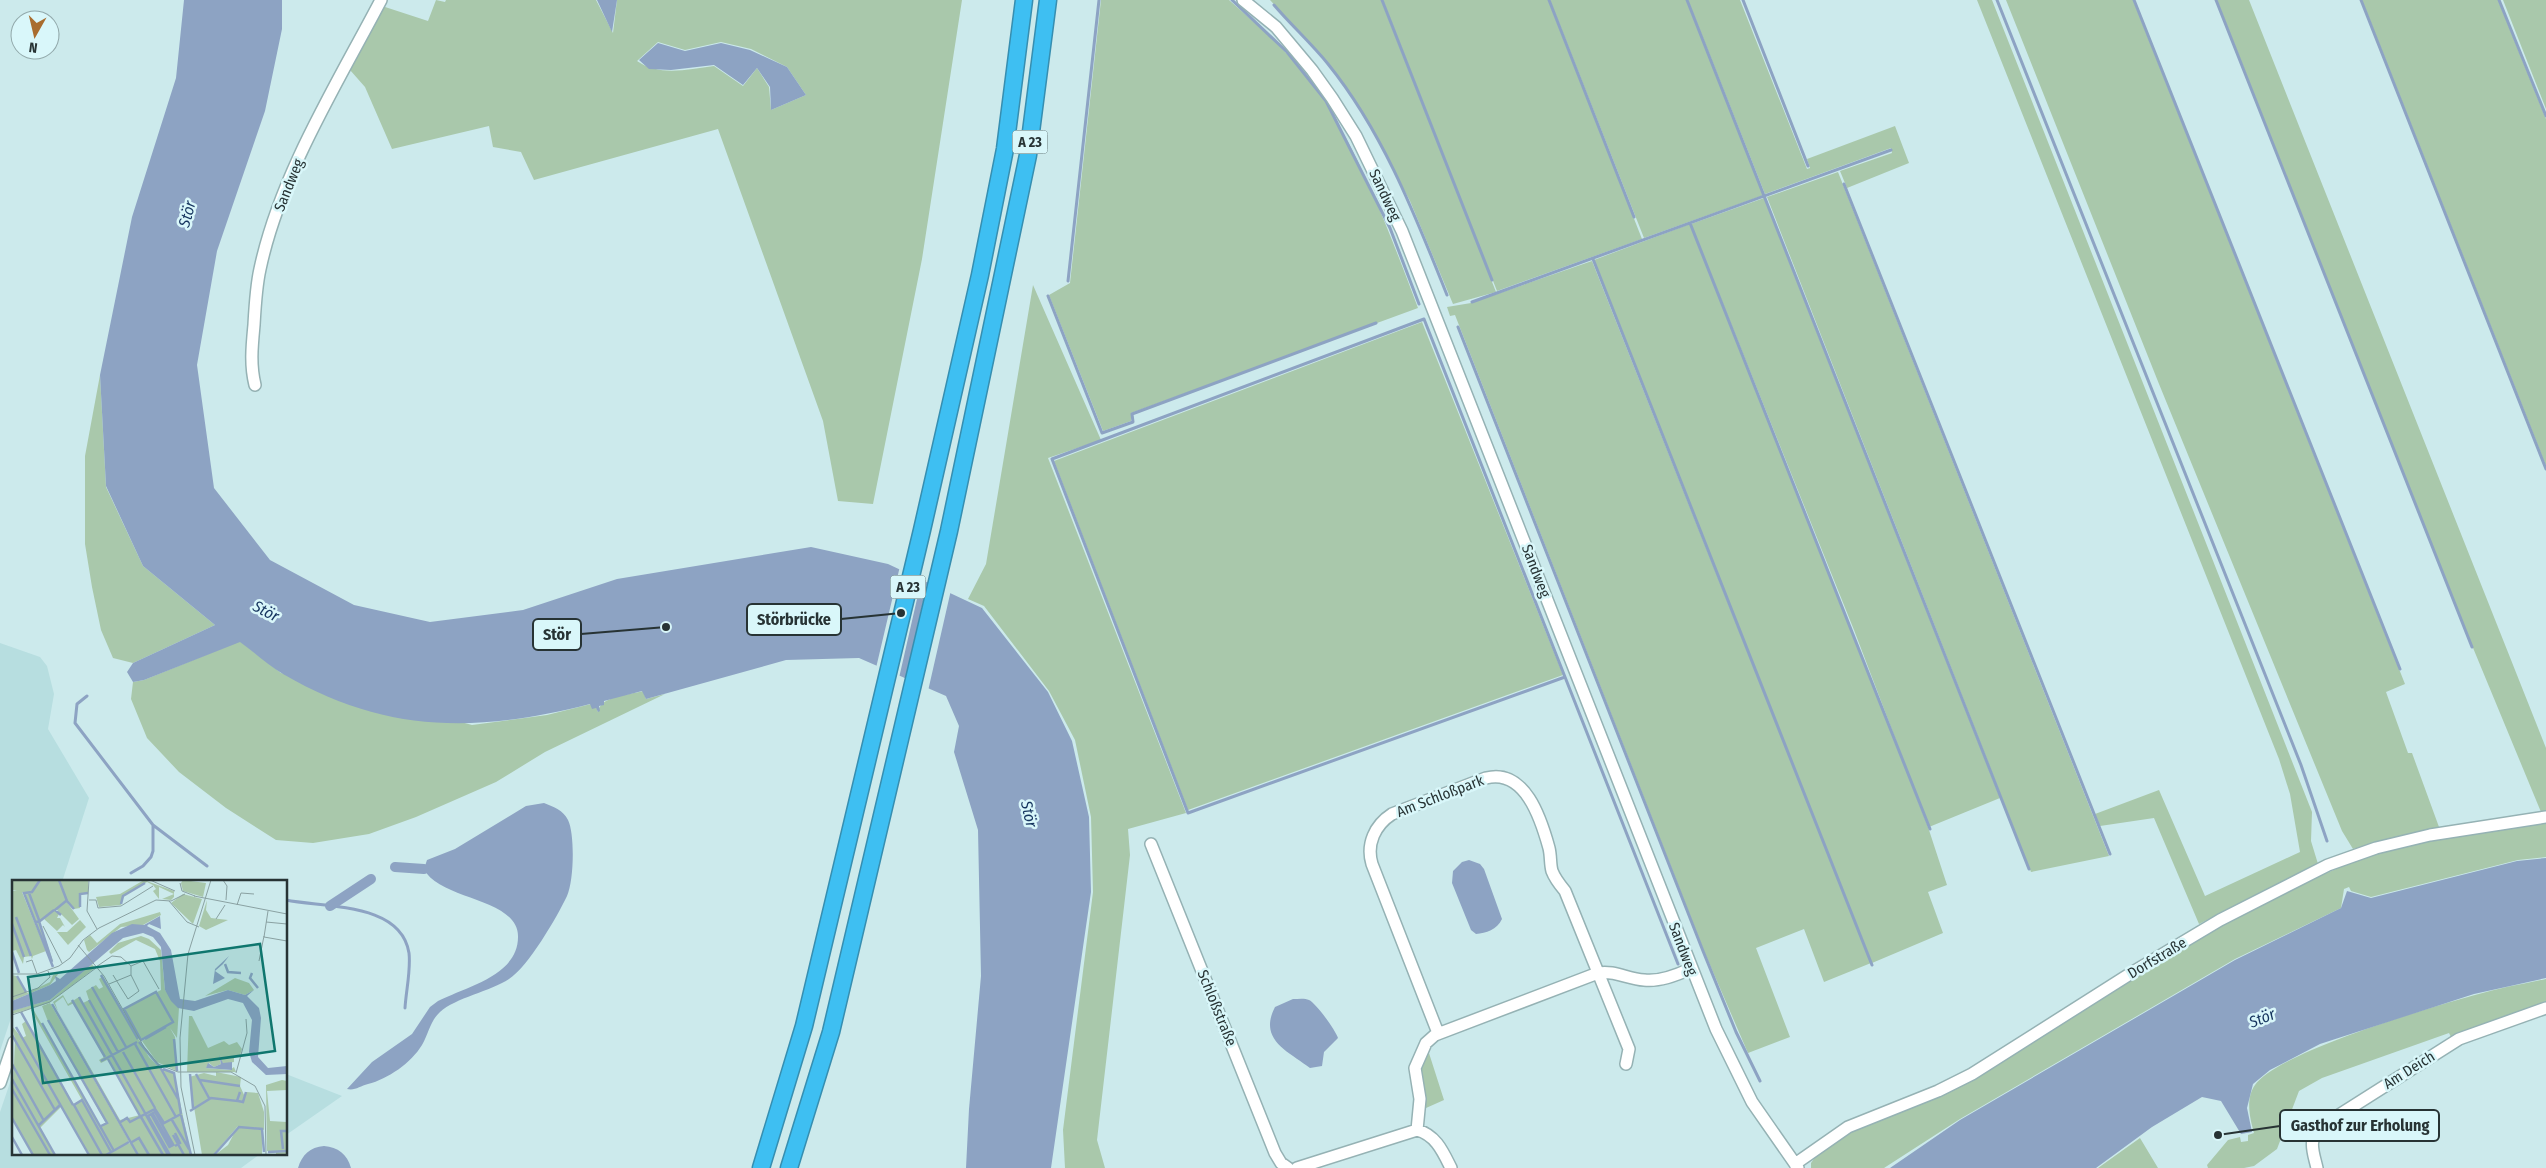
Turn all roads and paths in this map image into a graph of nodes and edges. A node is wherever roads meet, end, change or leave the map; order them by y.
1 (381, 0) edge
2 (1024, 0) edge
3 (1048, 0) edge
4 (1243, 0) edge
5 (255, 385) dead end
6 (2546, 817) edge
7 (1151, 844) dead end
8 (1690, 969) junction
9 (1598, 973) junction
10 (2546, 1008) edge
11 (1438, 1034) junction
12 (12, 1048) edge
13 (1626, 1064) dead end
14 (0, 1083) edge
15 (1417, 1130) junction
16 (1797, 1166) edge
17 (761, 1168) edge
18 (789, 1168) edge
19 (1288, 1168) edge
20 (1297, 1168) edge
21 (1450, 1168) edge
22 (2317, 1168) edge

1 - 5 street, Sandweg
2 - 17 highway, A 23
3 - 18 highway, A 23
4 - 8 street, Sandweg
6 - 16 street, Dorfstraße
7 - 19 street, Schloßstraße
8 - 9 street
8 - 16 street, Sandweg
9 - 11 street
9 - 11 street, Am Schloßpark
9 - 13 street, Am Schloßpark
10 - 22 street, Am Deich
11 - 15 street
12 - 14 street
15 - 20 street
15 - 21 street

